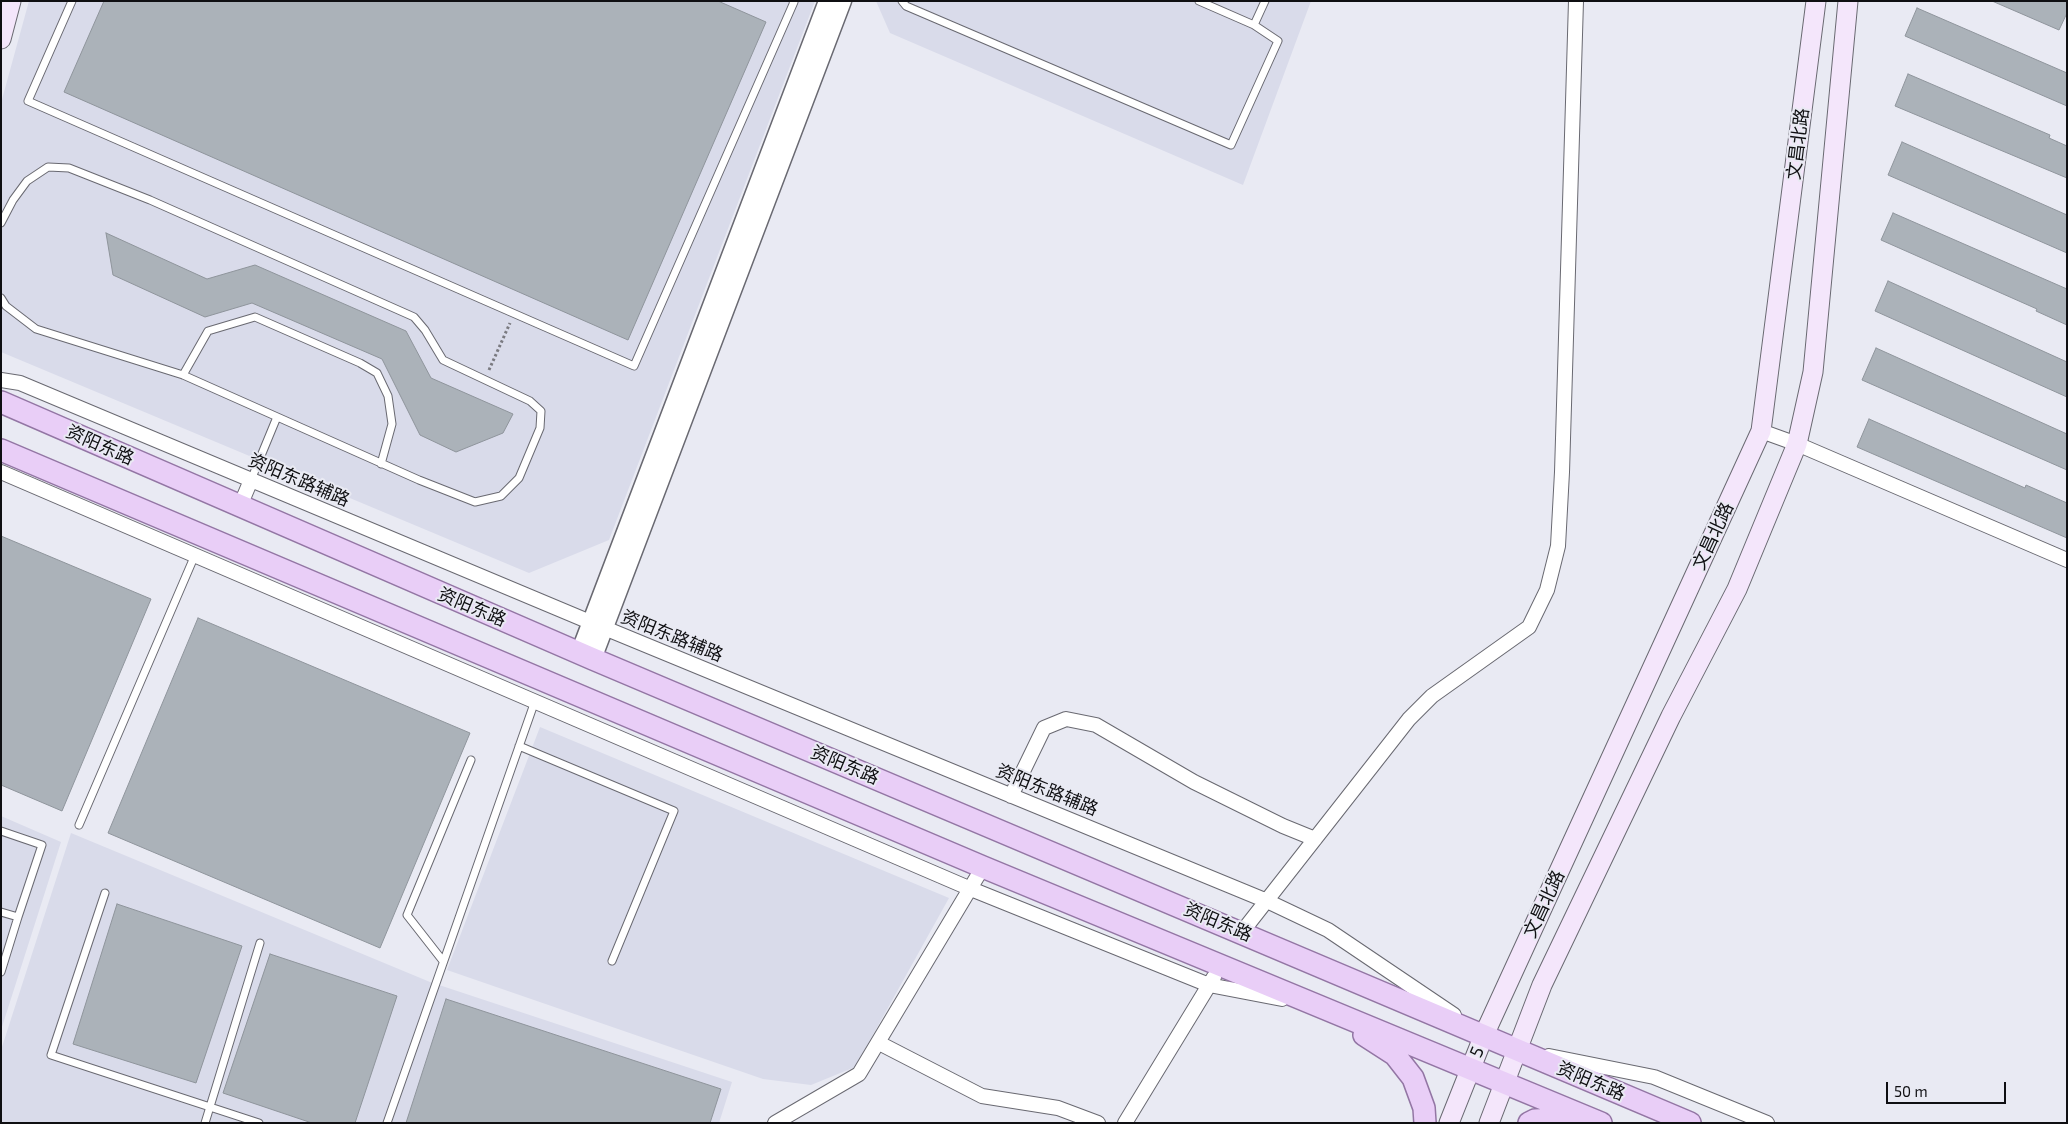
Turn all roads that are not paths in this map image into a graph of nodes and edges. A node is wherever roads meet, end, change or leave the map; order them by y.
1 (12, 1) edge
2 (72, 1) edge
3 (792, 1) edge
4 (827, 1) edge
5 (843, 1) edge
6 (902, 1) edge
7 (1199, 1) edge
8 (1264, 1) edge
9 (1576, 1) edge
10 (1816, 1) edge
11 (1848, 1) edge
12 (1254, 24) junction
13 (1, 39) edge
14 (1, 223) edge
15 (1, 298) edge
16 (183, 376) junction
17 (1, 380) edge
18 (1, 402) edge
19 (277, 417) junction
20 (1761, 431) junction
21 (1797, 444) junction
22 (1, 450) edge
23 (382, 464) junction
24 (1, 472) edge
25 (251, 480) junction
26 (240, 506) junction
27 (204, 536) junction
28 (195, 555) junction
29 (2067, 560) edge
30 (598, 625) junction
31 (586, 656) junction
32 (544, 680) junction
33 (535, 701) junction
34 (519, 746) junction
35 (471, 760) dead end
36 (1011, 796) junction
37 (80, 825) dead end
38 (1, 831) edge
39 (1315, 839) junction
40 (984, 867) junction
41 (970, 889) junction
42 (105, 893) dead end
43 (1266, 901) junction
44 (1, 912) edge
45 (18, 917) junction
46 (1242, 932) junction
47 (260, 943) dead end
48 (612, 961) dead end
49 (443, 962) junction
50 (1221, 965) junction
51 (1, 972) edge
52 (1209, 985) junction
53 (1319, 1006) junction
54 (1484, 1035) junction
55 (879, 1043) junction
56 (1516, 1049) junction
57 (1470, 1068) junction
58 (1504, 1083) junction
59 (1422, 1102) junction
60 (210, 1107) junction
61 (1595, 1121) edge
62 (206, 1123) edge
63 (259, 1123) edge
64 (387, 1123) edge
65 (775, 1123) edge
66 (1098, 1123) edge
67 (1125, 1123) edge
68 (1414, 1123) edge
69 (1425, 1123) edge
70 (1449, 1123) edge
71 (1489, 1123) edge
72 (1529, 1123) edge
73 (1690, 1123) edge
74 (1767, 1123) edge

1 - 13 main road
2 - 3 lane
4 - 30 street
5 - 30 street
6 - 12 lane
7 - 12 lane
8 - 12 lane
9 - 39 street
10 - 20 main road, 文昌北路
11 - 21 main road
14 - 23 lane
15 - 16 lane
16 - 19 lane
16 - 23 lane
17 - 25 street, 资阳东路辅路
18 - 26 main road, 资阳东路
19 - 23 lane
19 - 25 lane
20 - 21 street
20 - 54 main road, 文昌北路
21 - 29 street
21 - 56 main road
22 - 27 main road, 资阳东路
24 - 28 street
25 - 26 street
25 - 30 street, 资阳东路辅路
26 - 31 main road, 资阳东路
27 - 28 street
27 - 32 main road, 资阳东路
28 - 33 street
28 - 37 lane
30 - 31 street
30 - 36 street, 资阳东路辅路
31 - 46 main road, 资阳东路
32 - 33 street
32 - 40 main road, 资阳东路
33 - 34 lane
33 - 41 street
34 - 48 lane
34 - 49 lane
35 - 49 lane
36 - 39 street
36 - 43 street, 资阳东路辅路
38 - 45 lane
39 - 43 street
40 - 41 street
40 - 50 main road, 资阳东路
41 - 52 street
41 - 55 street
42 - 60 lane
43 - 46 street
43 - 54 street, 资阳东路辅路
44 - 45 lane
45 - 51 lane
46 - 54 main road, 资阳东路
47 - 60 lane
49 - 64 lane
50 - 52 street
50 - 53 main road, 资阳东路
52 - 53 street
52 - 67 street
53 - 57 main road, 资阳东路
53 - 59 main road
54 - 56 main road, 资阳东路
54 - 57 main road, 5
55 - 65 street
55 - 66 street
56 - 58 main road
56 - 73 main road, 资阳东路
56 - 74 street
57 - 58 main road, 资阳东路
57 - 70 main road, 5
58 - 61 main road, 资阳东路
58 - 71 main road
59 - 68 street
59 - 69 main road
60 - 62 lane
60 - 63 lane
61 - 72 main road

